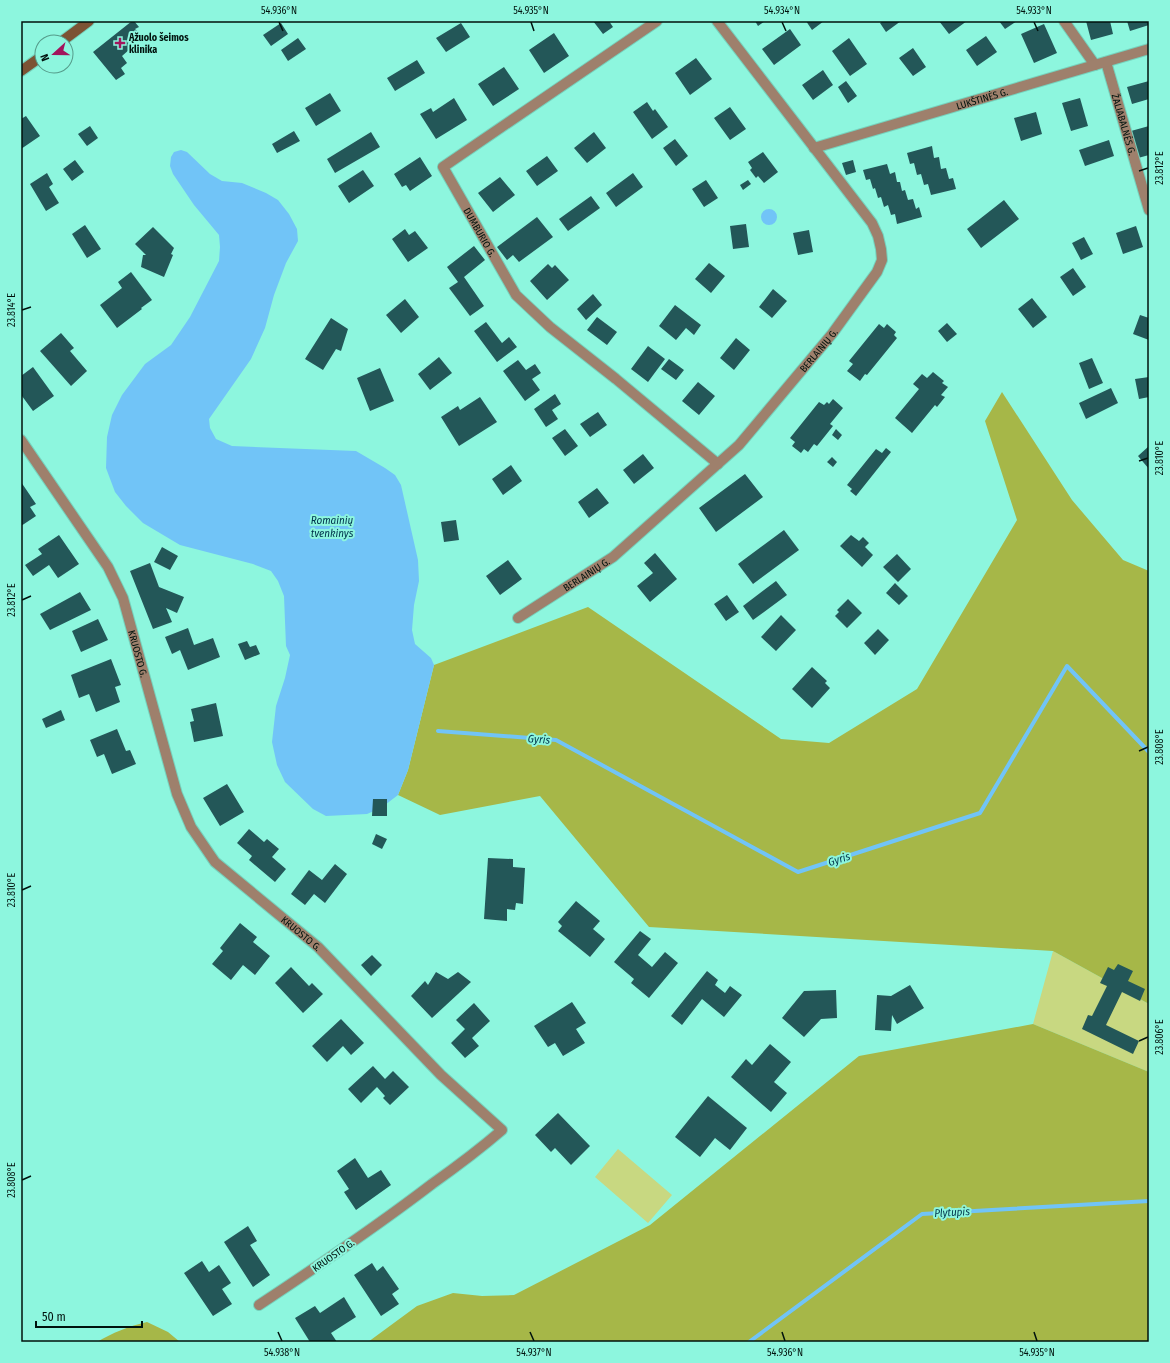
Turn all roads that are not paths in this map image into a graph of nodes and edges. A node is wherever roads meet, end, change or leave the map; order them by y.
1 (89, 21) edge
2 (658, 21) edge
3 (717, 21) edge
4 (1064, 21) edge
5 (72, 34) edge
6 (1149, 49) edge
7 (34, 62) edge
8 (1106, 62) junction
9 (1095, 65) junction
10 (21, 71) edge
11 (814, 148) junction
12 (1149, 210) edge
13 (21, 440) edge
14 (718, 464) junction
15 (518, 618) dead end
16 (258, 1304) dead end

1 - 5 main road
2 - 14 street, DUMBURIO G.
3 - 11 street, BERLAINIŲ G.
4 - 9 street
6 - 8 street, LUKŠTINĖS G.
7 - 10 main road
8 - 9 street, LUKŠTINĖS G.
8 - 12 street, ŽALIABALNĖS G.
9 - 11 street, LUKŠTINĖS G.
11 - 14 street, BERLAINIŲ G.
13 - 16 street, KRUOSTO G.
14 - 15 street, BERLAINIŲ G.

